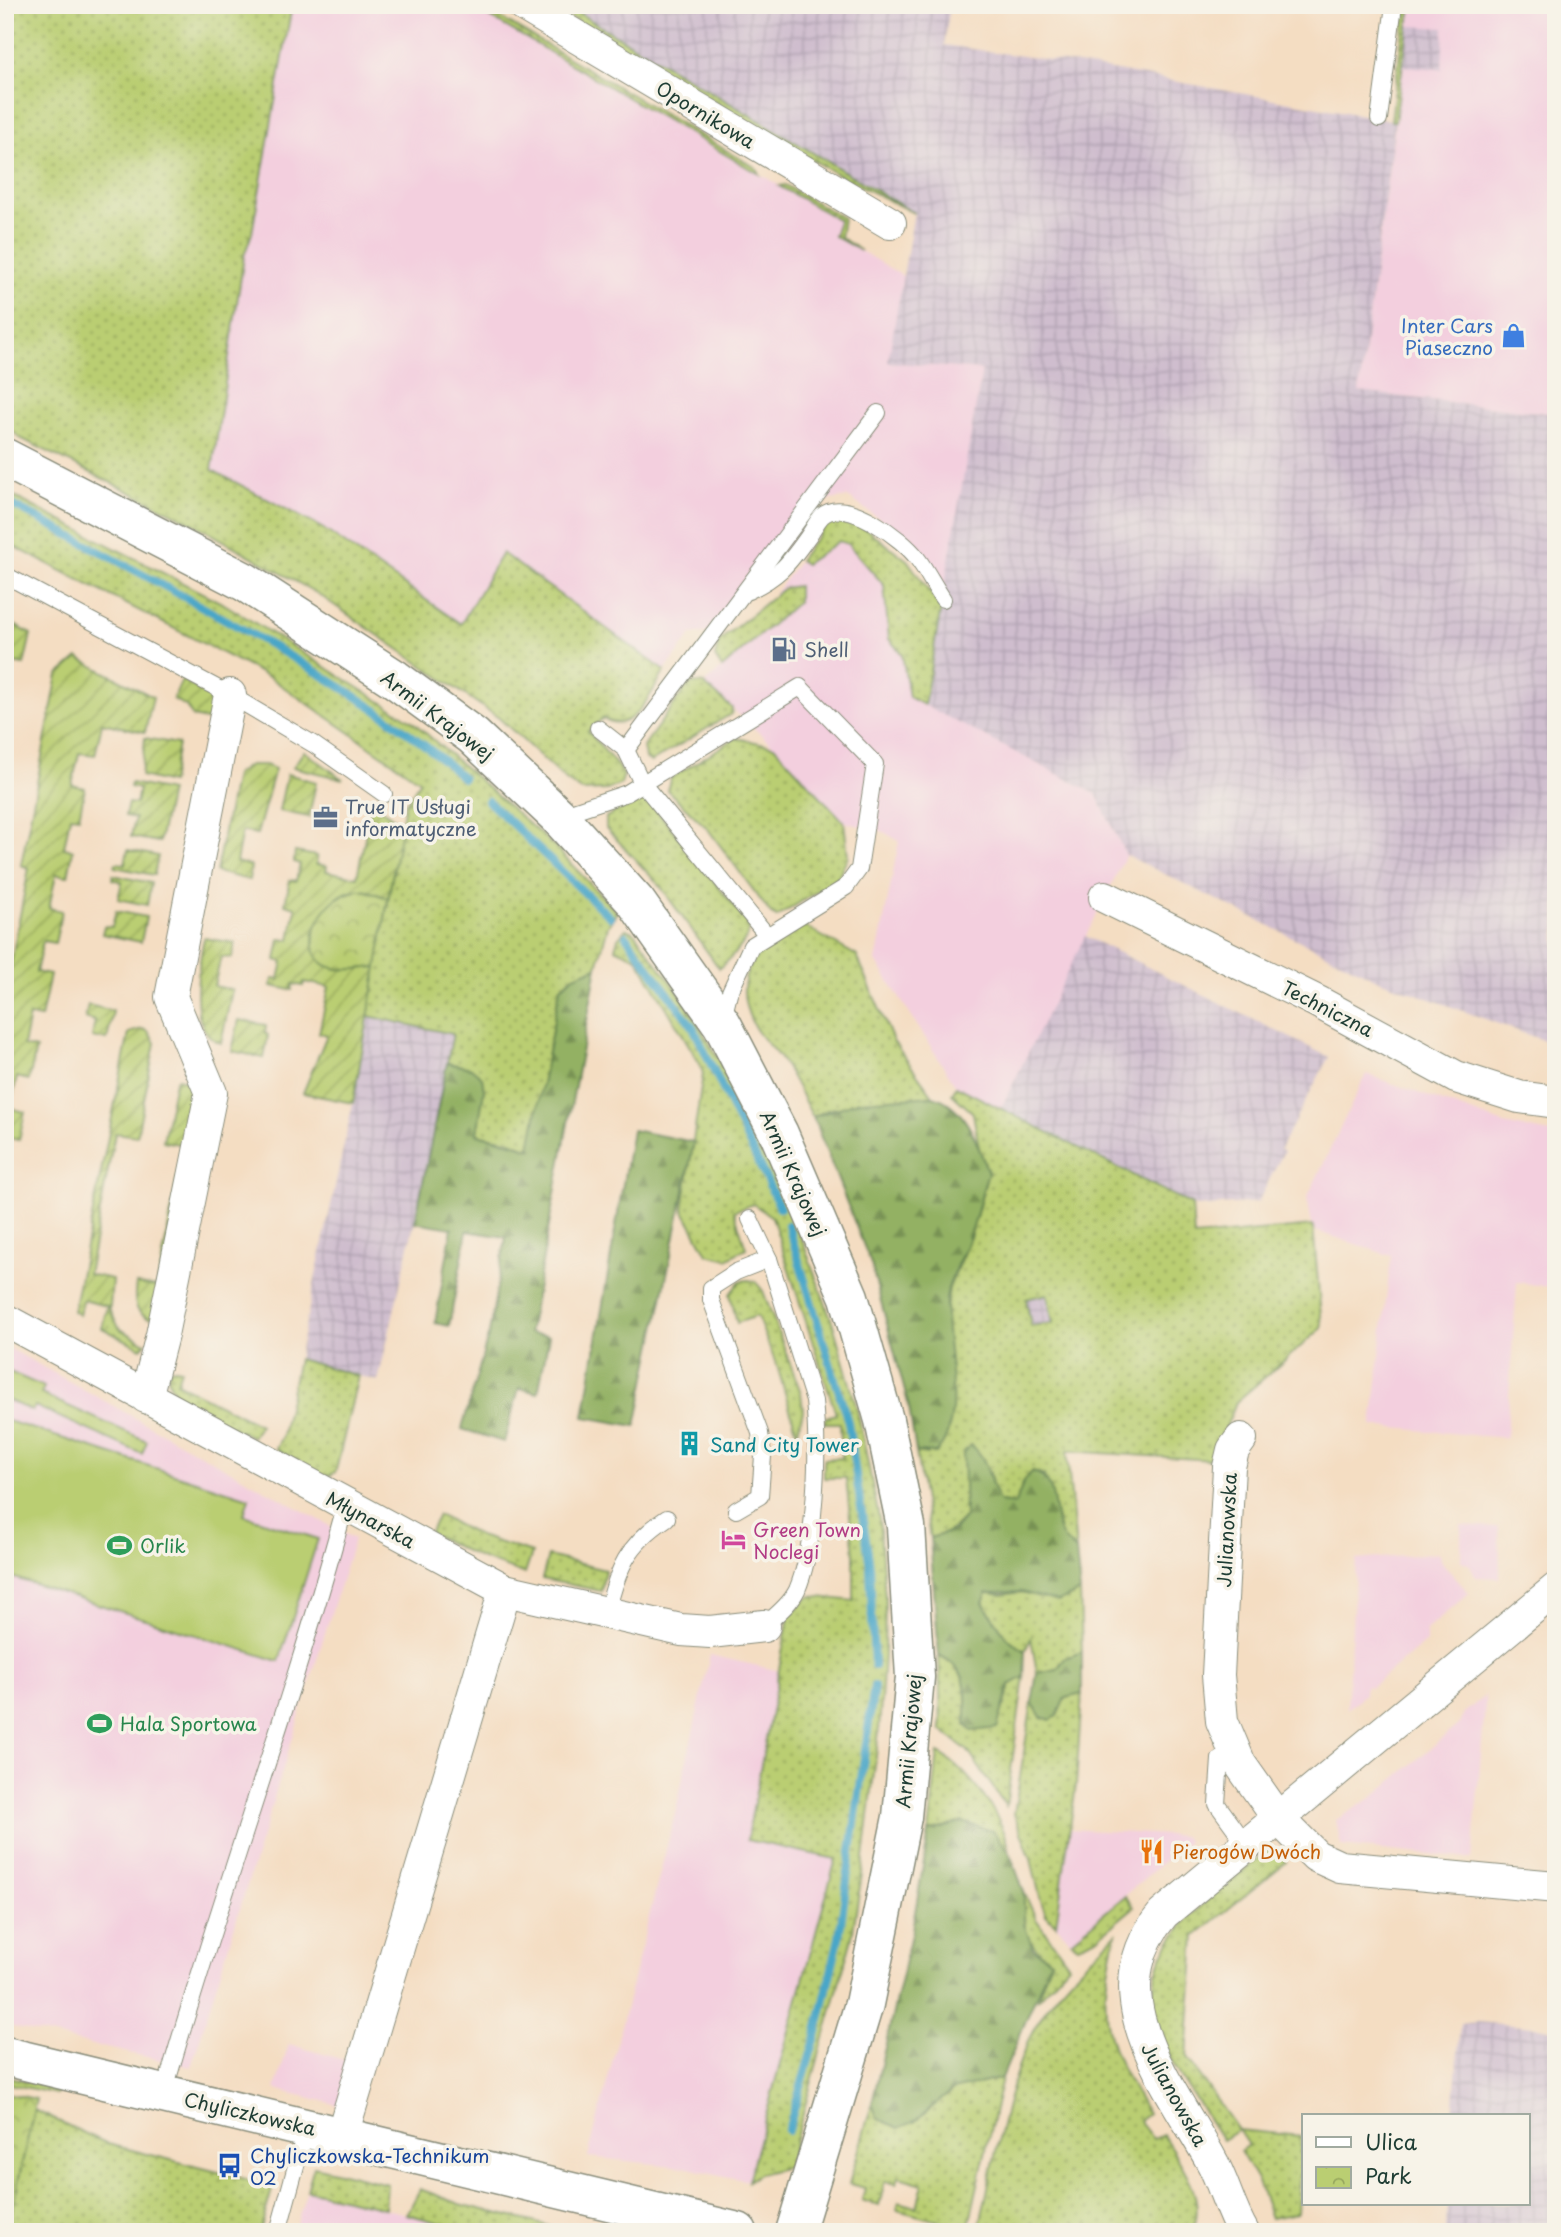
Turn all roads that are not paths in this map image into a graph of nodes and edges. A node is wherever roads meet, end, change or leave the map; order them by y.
1 (523, 5) edge
2 (1394, 5) edge
3 (1379, 119) dead end
4 (890, 223) dead end
5 (878, 413) dead end
6 (5, 458) edge
7 (5, 575) edge
8 (746, 592) junction
9 (943, 599) dead end
10 (230, 695) junction
11 (598, 728) dead end
12 (626, 750) junction
13 (642, 783) junction
14 (384, 794) dead end
15 (558, 816) junction
16 (1105, 897) dead end
17 (766, 934) junction
18 (722, 1024) junction
19 (1556, 1101) edge
20 (750, 1219) dead end
21 (769, 1259) junction
22 (5, 1320) edge
23 (146, 1396) junction
24 (1241, 1439) dead end
25 (348, 1507) junction
26 (736, 1510) dead end
27 (667, 1518) dead end
28 (1556, 1589) edge
29 (505, 1590) junction
30 (606, 1615) junction
31 (764, 1626) joint
32 (1234, 1753) junction
33 (1278, 1818) junction
34 (1247, 1844) junction
35 (1556, 1887) edge
36 (5, 2056) edge
37 (164, 2093) junction
38 (324, 2131) junction
39 (1235, 2227) edge
40 (278, 2232) edge
41 (738, 2232) edge
42 (795, 2232) edge

1 - 4 street, Opornikowa
2 - 3 lane
5 - 8 lane
6 - 15 main road, Armii Krajowej
7 - 10 lane
8 - 9 lane
8 - 12 lane
10 - 14 lane
10 - 23 street
11 - 12 lane
12 - 13 lane
13 - 15 lane
13 - 17 lane
13 - 17 lane
15 - 18 main road, Armii Krajowej
16 - 19 street, Techniczna
17 - 18 lane
18 - 42 main road, Armii Krajowej
20 - 21 lane
21 - 26 lane
21 - 31 lane
22 - 23 street, Młynarska
23 - 25 street, Młynarska
24 - 32 street, Julianowska
25 - 29 street, Młynarska
25 - 37 lane
27 - 30 lane
28 - 33 street, Julianowska
29 - 30 street, Młynarska
29 - 38 street
30 - 31 street, Młynarska
32 - 33 street, Julianowska
32 - 34 lane
33 - 34 street, Julianowska
33 - 35 street
34 - 39 street, Julianowska
36 - 37 main road, Chyliczkowska
37 - 38 main road, Chyliczkowska
38 - 40 lane
38 - 41 main road, Chyliczkowska

